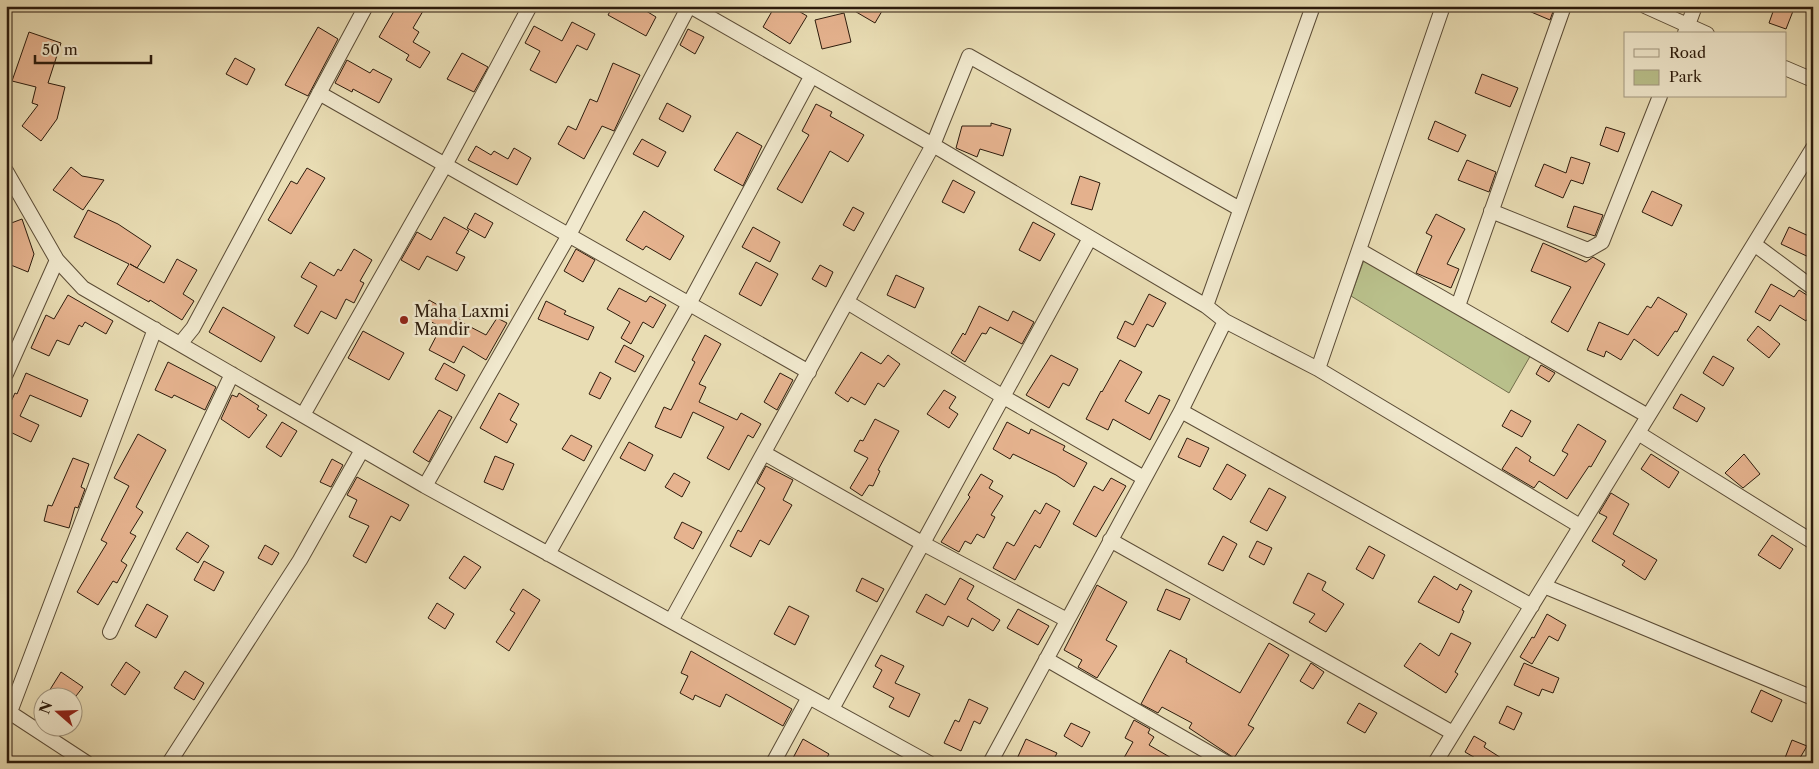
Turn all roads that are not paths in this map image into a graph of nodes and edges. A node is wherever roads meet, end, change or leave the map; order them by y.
1 (366, 6) edge
2 (530, 6) edge
3 (689, 6) edge
4 (1313, 6) edge
5 (1443, 6) edge
6 (1564, 6) edge
7 (1645, 6) edge
8 (1695, 6) edge
9 (1686, 30) edge
10 (1786, 68) edge
11 (810, 76) junction
12 (1813, 80) edge
13 (319, 93) junction
14 (1659, 98) edge
15 (933, 145) junction
16 (1813, 148) edge
17 (445, 165) junction
18 (6, 170) edge
19 (1240, 209) junction
20 (1491, 211) junction
21 (569, 235) junction
22 (1090, 238) junction
23 (1754, 244) junction
24 (1359, 250) junction
25 (58, 260) junction
26 (1813, 288) edge
27 (847, 302) junction
28 (689, 304) junction
29 (1206, 306) junction
30 (1458, 306) junction
31 (1225, 320) junction
32 (155, 329) junction
33 (180, 344) junction
34 (1318, 369) junction
35 (809, 372) junction
36 (6, 374) edge
37 (232, 374) junction
38 (1002, 396) junction
39 (1181, 411) junction
40 (303, 415) junction
41 (1648, 416) junction
42 (1638, 433) junction
43 (362, 450) junction
44 (764, 453) junction
45 (1144, 478) junction
46 (425, 486) junction
47 (1580, 526) junction
48 (1110, 540) junction
49 (1813, 542) edge
50 (922, 543) junction
51 (548, 554) junction
52 (1544, 586) junction
53 (1532, 606) junction
54 (1067, 620) junction
55 (671, 621) junction
56 (110, 632) dead end
57 (1046, 659) junction
58 (809, 697) junction
59 (1813, 698) edge
60 (832, 709) junction
61 (8, 711) edge
62 (1453, 734) junction
63 (87, 763) edge
64 (169, 763) edge
65 (773, 763) edge
66 (929, 763) edge
67 (990, 763) edge
68 (1226, 763) edge
69 (1435, 763) edge

1 - 13 street
2 - 17 street
3 - 11 street
3 - 21 street
4 - 19 street
5 - 24 street
6 - 20 street
7 - 9 street
8 - 9 street
10 - 12 street
11 - 15 street
11 - 28 street
13 - 17 street
13 - 33 street
14 - 20 street
15 - 19 street
15 - 22 street
15 - 27 street
16 - 23 street
17 - 21 street
17 - 40 street
18 - 25 street
19 - 29 street
20 - 30 street
21 - 28 street
21 - 46 street
22 - 29 street
22 - 38 street
23 - 26 street
23 - 41 street
24 - 30 street
24 - 34 street
25 - 32 street
25 - 36 street
27 - 35 street
27 - 38 street
28 - 35 street
28 - 51 street
29 - 31 street
30 - 41 street
31 - 34 street
31 - 39 street
32 - 33 street
32 - 61 street
33 - 37 street
34 - 47 street
35 - 44 street
37 - 40 street
37 - 56 street
38 - 45 street
38 - 50 street
39 - 45 street
39 - 53 street
40 - 43 street
41 - 42 street
42 - 47 street
42 - 49 street
43 - 46 street
43 - 64 street
44 - 50 street
44 - 55 street
45 - 48 street
46 - 51 street
47 - 52 street
48 - 54 street
48 - 62 street
50 - 54 street
50 - 60 street
51 - 55 street
52 - 53 street
52 - 59 street
53 - 62 street
54 - 57 street
55 - 58 street
57 - 67 street
57 - 68 street
58 - 60 street
58 - 65 street
60 - 66 street
61 - 63 street
62 - 69 street

